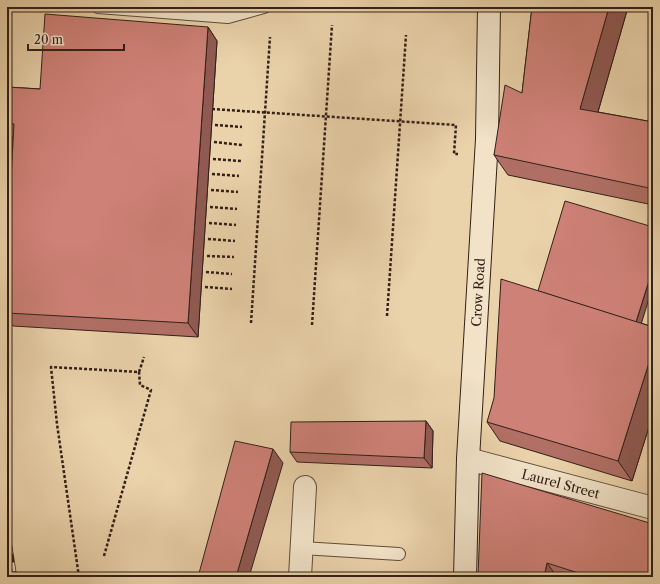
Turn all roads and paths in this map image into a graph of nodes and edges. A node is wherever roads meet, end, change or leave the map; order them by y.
1 (98, 7) edge
2 (264, 7) edge
3 (489, 7) edge
4 (332, 25) dead end
5 (406, 35) dead end
6 (270, 37) dead end
7 (212, 109) dead end
8 (265, 112) junction
9 (326, 116) junction
10 (399, 121) junction
11 (215, 125) dead end
12 (242, 127) dead end
13 (214, 142) dead end
14 (242, 145) dead end
15 (486, 156) junction
16 (213, 159) dead end
17 (241, 161) dead end
18 (212, 174) dead end
19 (239, 176) dead end
20 (211, 190) dead end
21 (238, 192) dead end
22 (210, 207) dead end
23 (237, 209) dead end
24 (209, 223) dead end
25 (236, 225) dead end
26 (208, 239) dead end
27 (235, 241) dead end
28 (207, 256) dead end
29 (234, 257) dead end
30 (206, 272) dead end
31 (232, 274) dead end
32 (205, 287) dead end
33 (232, 289) dead end
34 (387, 316) dead end
35 (251, 323) dead end
36 (312, 325) dead end
37 (144, 357) dead end
38 (139, 372) junction
39 (468, 458) junction
40 (304, 487) dead end
41 (653, 508) edge
42 (302, 548) junction
43 (399, 554) dead end
44 (104, 556) dead end
45 (79, 577) edge
46 (300, 577) edge
47 (465, 577) edge

1 - 2 lane
3 - 15 street, Crow Road
4 - 9 path
5 - 10 path
6 - 8 path
7 - 8 path
8 - 9 path
8 - 35 path
9 - 10 path
9 - 36 path
10 - 15 path
10 - 34 path
11 - 12 path
13 - 14 path
15 - 39 street, Crow Road
16 - 17 path
18 - 19 path
20 - 21 path
22 - 23 path
24 - 25 path
26 - 27 path
28 - 29 path
30 - 31 path
32 - 33 path
37 - 38 path
38 - 44 path
38 - 45 path
39 - 41 street, Laurel Street
39 - 47 street, Crow Road
40 - 42 street
42 - 43 lane
42 - 46 street

